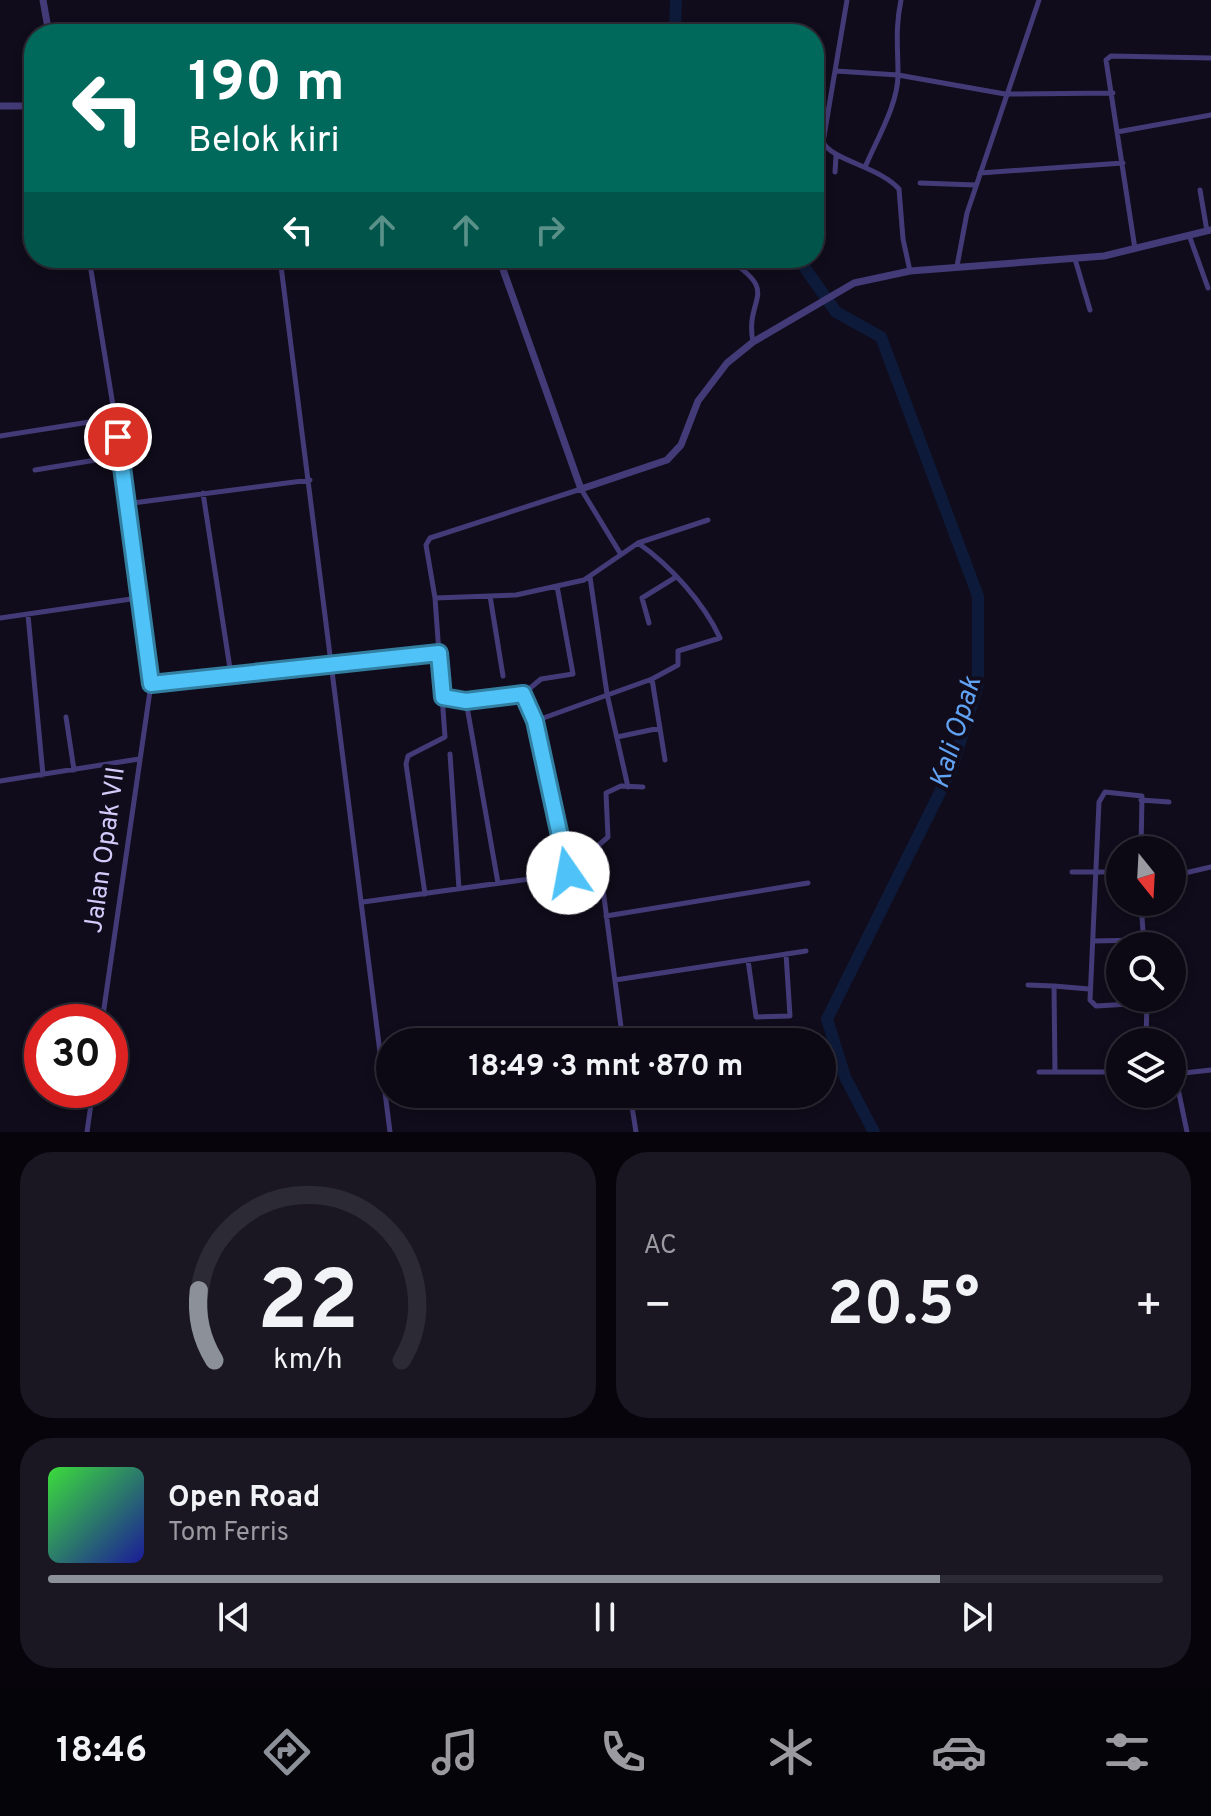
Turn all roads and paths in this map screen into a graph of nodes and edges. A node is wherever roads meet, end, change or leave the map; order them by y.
1 (43, 0) edge
2 (847, 0) edge
3 (901, 0) edge
4 (1039, 0) edge
5 (47, 24) edge
6 (1211, 58) edge
7 (836, 71) junction
8 (898, 75) junction
9 (1113, 93) junction
10 (1005, 94) junction
11 (0, 106) edge
12 (24, 106) edge
13 (1211, 115) edge
14 (1117, 132) junction
15 (824, 137) edge
16 (824, 145) edge
17 (836, 156) junction
18 (1123, 163) junction
19 (866, 165) junction
20 (835, 172) dead end
21 (980, 173) junction
22 (920, 183) dead end
23 (976, 185) junction
24 (1200, 190) dead end
25 (1209, 231) edge
26 (1189, 235) junction
27 (1135, 249) junction
28 (1075, 259) junction
29 (957, 266) junction
30 (91, 268) edge
31 (281, 268) edge
32 (503, 268) edge
33 (742, 268) edge
34 (910, 271) junction
35 (1208, 288) dead end
36 (1090, 310) dead end
37 (753, 342) junction
38 (115, 418) junction
39 (0, 436) edge
40 (120, 456) junction
41 (35, 470) dead end
42 (310, 480) junction
43 (581, 489) junction
44 (203, 493) junction
45 (125, 504) junction
46 (708, 520) dead end
47 (638, 543) junction
48 (620, 553) junction
49 (590, 577) junction
50 (676, 577) junction
51 (557, 586) junction
52 (490, 596) junction
53 (138, 598) junction
54 (435, 598) junction
55 (28, 615) junction
56 (0, 618) edge
57 (649, 623) dead end
58 (439, 653) junction
59 (333, 663) junction
60 (231, 675) junction
61 (503, 676) dead end
62 (652, 679) junction
63 (151, 684) junction
64 (523, 694) junction
65 (607, 694) junction
66 (443, 697) junction
67 (466, 701) junction
68 (66, 717) dead end
69 (535, 721) junction
70 (660, 728) junction
71 (617, 737) junction
72 (450, 754) dead end
73 (139, 759) junction
74 (665, 760) dead end
75 (74, 770) junction
76 (43, 775) junction
77 (0, 781) edge
78 (628, 787) junction
79 (643, 787) dead end
80 (1141, 800) junction
81 (1169, 802) dead end
82 (1141, 836) edge
83 (1211, 867) edge
84 (1072, 872) dead end
85 (568, 873) junction
86 (598, 873) junction
87 (1098, 873) junction
88 (1106, 873) edge
89 (1186, 873) edge
90 (498, 883) junction
91 (808, 883) dead end
92 (459, 889) junction
93 (425, 894) junction
94 (363, 902) junction
95 (606, 916) junction
96 (1093, 941) junction
97 (1106, 942) edge
98 (806, 951) dead end
99 (786, 954) junction
100 (748, 960) junction
101 (615, 980) junction
102 (1028, 985) dead end
103 (1054, 986) junction
104 (1089, 989) junction
105 (105, 1004) edge
106 (1106, 1005) edge
107 (621, 1028) edge
108 (1211, 1070) edge
109 (1039, 1072) dead end
110 (1055, 1072) junction
111 (1106, 1072) edge
112 (1186, 1073) edge
113 (90, 1108) edge
114 (632, 1108) edge
115 (1182, 1108) edge
116 (87, 1132) edge
117 (390, 1132) edge
118 (636, 1132) edge
119 (1187, 1132) edge

1 - 5 street
2 - 7 street
3 - 8 street
4 - 10 street
6 - 9 street
7 - 8 street
7 - 15 street
8 - 10 street
8 - 19 street
9 - 10 street
9 - 14 street
10 - 21 street
11 - 12 street
13 - 14 street
14 - 18 street
16 - 17 street
17 - 19 street
17 - 20 street
18 - 21 street
18 - 27 street
19 - 34 street
21 - 23 street
22 - 23 street
23 - 29 street
24 - 25 street
25 - 26 street
26 - 27 street
26 - 35 street
27 - 28 street
28 - 29 street
28 - 36 street
29 - 34 street
30 - 38 street, Jalan Opak VII
31 - 42 street
32 - 43 street
33 - 37 street
34 - 37 street
37 - 43 street
38 - 39 street
38 - 40 street, Jalan Opak VII
40 - 41 street
40 - 45 street, Jalan Opak VII
42 - 44 street
42 - 59 street
43 - 48 street
43 - 54 street
44 - 45 street
44 - 60 street
45 - 53 street, Jalan Opak VII
46 - 47 street
47 - 48 street
47 - 50 street
48 - 49 street
49 - 51 street
49 - 65 street
50 - 57 street
50 - 62 street
51 - 52 street
51 - 64 street
52 - 54 street
52 - 61 street
53 - 55 street
53 - 63 street, Jalan Opak VII
54 - 58 street
55 - 56 street
55 - 76 street
58 - 59 street
58 - 66 street
59 - 60 street
59 - 94 street
60 - 63 street
62 - 65 street
62 - 70 street
63 - 73 street, Jalan Opak VII
64 - 67 street
64 - 69 street
65 - 69 street
65 - 71 street
66 - 67 street
66 - 93 street
67 - 90 street
68 - 75 street
69 - 85 street
70 - 71 street
70 - 74 street
71 - 78 street
72 - 92 street
73 - 75 street
73 - 105 street, Jalan Opak VII
75 - 76 street
76 - 77 street
78 - 79 street
78 - 86 street
80 - 81 street
80 - 82 street
80 - 87 street
83 - 89 street
84 - 87 street
85 - 86 street
85 - 90 street
86 - 95 street
87 - 88 street
87 - 96 street
90 - 92 street
91 - 95 street
92 - 93 street
93 - 94 street
94 - 117 street
95 - 101 street
96 - 97 street
96 - 104 street
98 - 99 street
99 - 100 street
99 - 100 street
100 - 101 street
101 - 107 street
102 - 103 street
103 - 104 street
103 - 110 street
104 - 106 street
108 - 112 street
109 - 110 street
110 - 111 street
113 - 116 street
114 - 118 street
115 - 119 street

